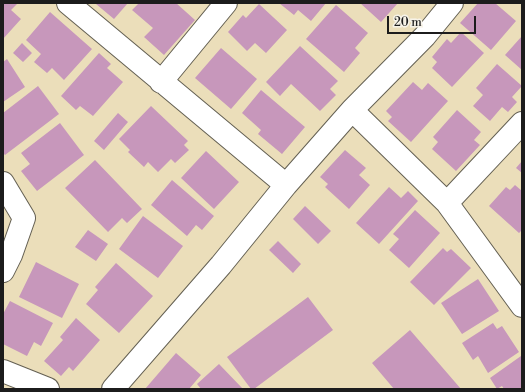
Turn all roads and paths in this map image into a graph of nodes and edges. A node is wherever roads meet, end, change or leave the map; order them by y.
1 (68, 3) edge
2 (226, 3) edge
3 (452, 3) edge
4 (161, 82) junction
5 (352, 110) junction
6 (522, 123) edge
7 (3, 183) edge
8 (286, 185) junction
9 (447, 203) junction
10 (3, 271) edge
11 (522, 306) edge
12 (3, 371) edge
13 (48, 389) edge
14 (113, 389) edge

1 - 4 street
2 - 4 street
3 - 5 street
4 - 8 street
5 - 8 street
5 - 9 street
6 - 9 street
7 - 10 street
8 - 14 street
9 - 11 street
12 - 13 street

